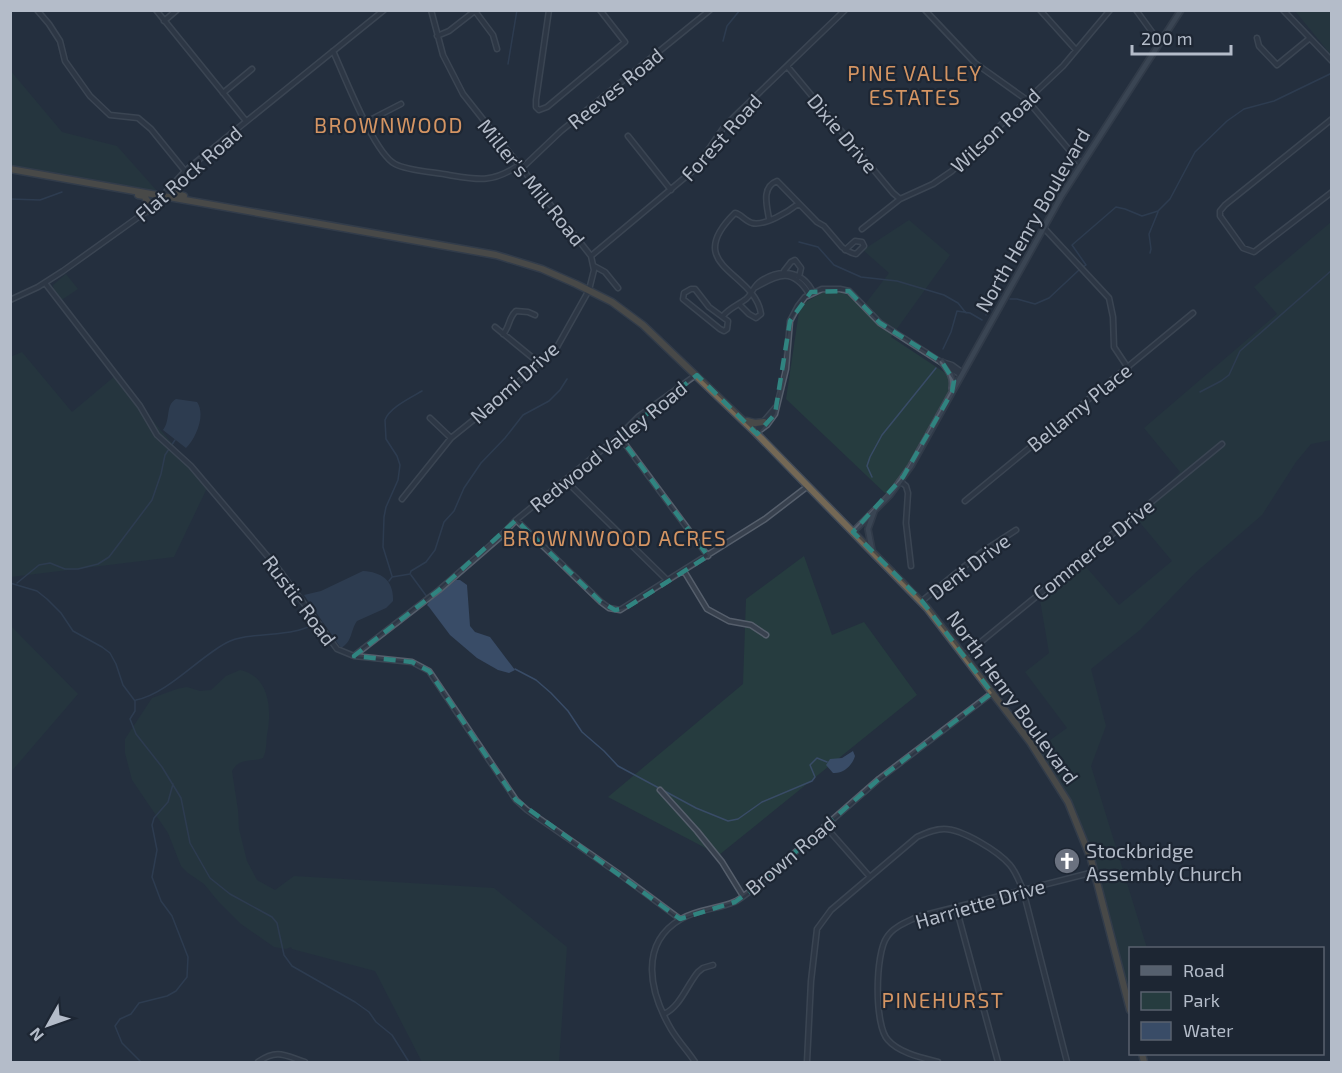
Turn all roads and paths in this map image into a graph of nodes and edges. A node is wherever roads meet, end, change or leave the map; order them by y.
1 (37, 10) edge
2 (156, 10) edge
3 (177, 10) edge
4 (384, 10) edge
5 (431, 10) edge
6 (549, 10) edge
7 (600, 10) edge
8 (710, 10) edge
9 (845, 10) edge
10 (925, 10) edge
11 (1040, 10) edge
12 (1110, 10) edge
13 (1136, 10) edge
14 (1181, 10) edge
15 (1283, 10) edge
16 (476, 11) edge
17 (164, 21) junction
18 (437, 36) junction
19 (1257, 38) dead end
20 (1310, 38) junction
21 (1160, 43) junction
22 (496, 49) dead end
23 (1076, 50) junction
24 (333, 51) junction
25 (1332, 61) edge
26 (787, 66) junction
27 (252, 69) dead end
28 (223, 93) junction
29 (1027, 100) junction
30 (402, 104) dead end
31 (1332, 119) edge
32 (246, 121) junction
33 (366, 122) junction
34 (628, 135) dead end
35 (1081, 164) junction
36 (520, 166) junction
37 (10, 169) edge
38 (185, 171) junction
39 (172, 184) junction
40 (124, 189) junction
41 (671, 190) junction
42 (1332, 192) edge
43 (161, 196) junction
44 (900, 199) junction
45 (189, 200) junction
46 (798, 204) junction
47 (147, 211) junction
48 (770, 219) junction
49 (1044, 228) junction
50 (862, 229) dead end
51 (845, 249) junction
52 (591, 256) junction
53 (594, 266) junction
54 (784, 271) junction
55 (799, 277) junction
56 (45, 283) junction
57 (618, 288) dead end
58 (755, 288) junction
59 (589, 290) junction
60 (811, 293) junction
61 (751, 294) junction
62 (10, 300) edge
63 (739, 304) junction
64 (1193, 313) dead end
65 (536, 315) dead end
66 (723, 316) junction
67 (495, 327) dead end
68 (503, 334) junction
69 (942, 362) junction
70 (539, 363) junction
71 (1128, 368) junction
72 (962, 374) junction
73 (697, 375) junction
74 (952, 392) junction
75 (775, 408) junction
76 (430, 418) dead end
77 (743, 420) junction
78 (764, 422) junction
79 (756, 433) junction
80 (619, 436) junction
81 (451, 438) junction
82 (1221, 444) dead end
83 (565, 480) junction
84 (900, 481) junction
85 (807, 486) junction
86 (402, 499) dead end
87 (965, 501) dead end
88 (876, 510) junction
89 (516, 520) junction
90 (1016, 530) dead end
91 (853, 532) junction
92 (872, 550) junction
93 (708, 556) junction
94 (911, 566) dead end
95 (684, 571) junction
96 (667, 580) junction
97 (922, 602) junction
98 (766, 635) dead end
99 (965, 655) junction
100 (354, 656) junction
101 (992, 693) junction
102 (660, 790) dead end
103 (825, 826) junction
104 (1094, 872) junction
105 (870, 878) junction
106 (1023, 890) junction
107 (743, 896) junction
108 (956, 907) junction
109 (680, 919) junction
110 (713, 965) dead end
111 (1129, 1003) edge
112 (664, 1014) junction
113 (258, 1062) edge
114 (305, 1062) edge
115 (695, 1062) edge
116 (807, 1062) edge
117 (938, 1062) edge
118 (998, 1062) edge
119 (1067, 1062) edge

1 - 38 street
2 - 17 street
3 - 17 street
4 - 24 street, Flat Rock Road
5 - 18 street, Miller's Mill Road
6 - 7 street
8 - 36 street, Reeves Road
9 - 26 street, Forest Road
10 - 29 street
11 - 23 street
12 - 23 street, Wilson Road
13 - 21 street
14 - 21 main road, North Henry Boulevard
15 - 20 street
16 - 18 street
16 - 22 street
17 - 28 street
18 - 36 street, Miller's Mill Road
19 - 20 street
20 - 25 street
21 - 35 main road, North Henry Boulevard
23 - 29 street, Wilson Road
24 - 32 street, Flat Rock Road
24 - 33 street, Reeves Road
26 - 41 street, Forest Road
26 - 44 street, Dixie Drive
27 - 28 street
28 - 32 street
29 - 35 street
29 - 44 street, Wilson Road
30 - 33 street
31 - 42 street
32 - 38 street, Flat Rock Road
33 - 36 street, Reeves Road
34 - 41 street
35 - 49 main road, North Henry Boulevard
36 - 52 street, Miller's Mill Road
37 - 40 highway
38 - 39 street, Flat Rock Road
39 - 43 street, Flat Rock Road
39 - 45 highway
40 - 43 highway
40 - 47 highway
41 - 52 street, Forest Road
43 - 45 highway
43 - 47 street, Flat Rock Road
44 - 50 street, Wilson Road
45 - 59 highway
46 - 48 street
46 - 48 street
46 - 51 street
47 - 56 street, Flat Rock Road
48 - 61 street
49 - 71 street
49 - 72 main road, North Henry Boulevard
51 - 51 street
52 - 53 street, Miller's Mill Road
53 - 57 street
53 - 59 street, Miller's Mill Road
54 - 55 street
54 - 55 street
54 - 58 street
55 - 60 street
56 - 62 street, Flat Rock Road
56 - 100 street, Rustic Road
58 - 60 street
58 - 61 street
59 - 70 street, Naomi Drive
59 - 73 highway
60 - 69 street
60 - 75 street
61 - 63 street
61 - 63 street
63 - 66 street
64 - 71 street, Bellamy Place
65 - 68 street
66 - 66 street
67 - 68 street
68 - 70 street
69 - 72 street
69 - 74 main road
70 - 81 street, Naomi Drive
71 - 87 street, Bellamy Place
72 - 74 main road, North Henry Boulevard
73 - 77 highway
73 - 80 street, Redwood Valley Road
74 - 84 main road, North Henry Boulevard
75 - 78 street
75 - 79 street
76 - 81 street, Naomi Drive
77 - 78 highway
77 - 79 highway
78 - 79 street
79 - 85 highway
80 - 83 street, Redwood Valley Road
80 - 93 street
81 - 86 street, Naomi Drive
82 - 99 street, Commerce Drive
83 - 89 street, Redwood Valley Road
83 - 96 street
84 - 88 main road, North Henry Boulevard
84 - 94 street
85 - 91 highway
85 - 93 street
88 - 91 main road, North Henry Boulevard
88 - 92 main road
89 - 96 street
89 - 100 street, Redwood Valley Road
90 - 97 street, Dent Drive
91 - 92 highway, North Henry Boulevard
92 - 97 highway, North Henry Boulevard
93 - 95 street
95 - 96 street
95 - 98 street
97 - 99 highway, North Henry Boulevard
99 - 101 highway, North Henry Boulevard
100 - 109 street, Rustic Road
101 - 103 street, Brown Road
101 - 104 highway, North Henry Boulevard
102 - 107 street
103 - 105 street
103 - 107 street, Brown Road
104 - 106 street, Harriette Drive
104 - 111 highway, North Henry Boulevard
105 - 106 street
105 - 116 street
106 - 108 street, Harriette Drive
106 - 119 street
107 - 109 street, Brown Road
108 - 117 street, Harriette Drive
108 - 118 street
109 - 112 street, Brown Road
110 - 112 street
112 - 115 street, Brown Road
113 - 114 street

